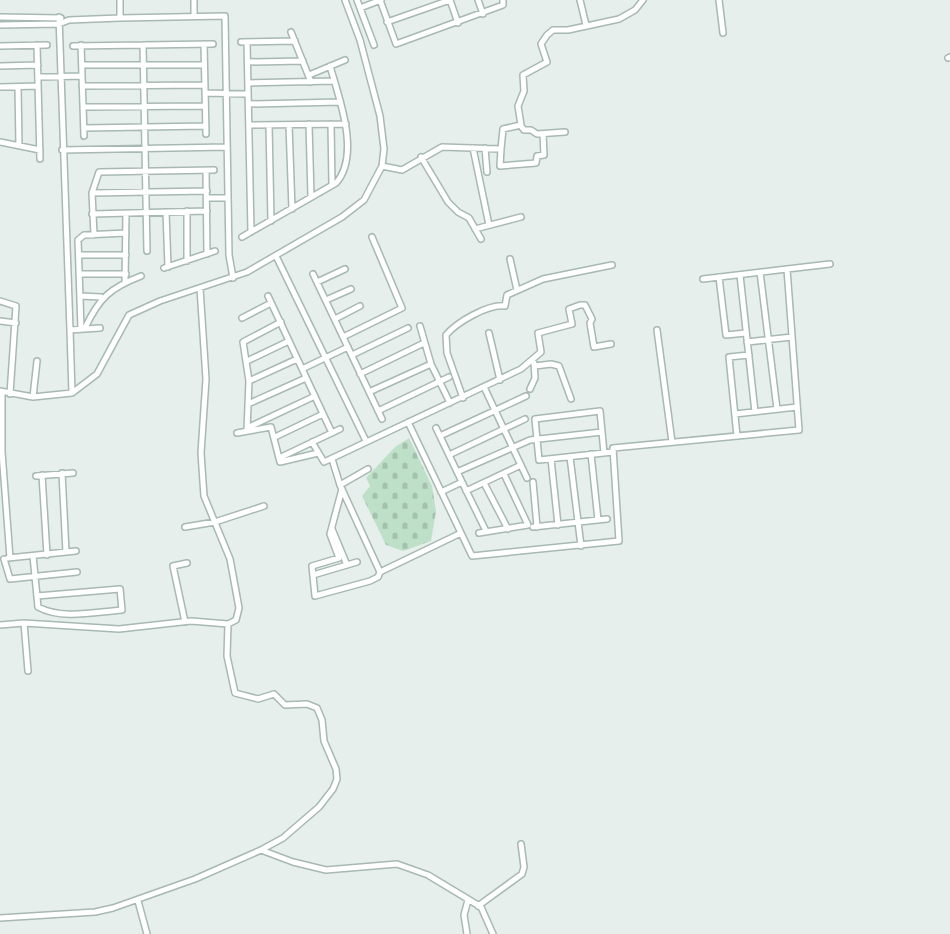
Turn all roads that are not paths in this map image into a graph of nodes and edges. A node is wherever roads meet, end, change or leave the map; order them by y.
1 (120, 0) edge
2 (194, 0) edge
3 (346, 0) edge
4 (357, 0) edge
5 (380, 0) edge
6 (478, 0) edge
7 (503, 0) edge
8 (580, 0) edge
9 (643, 0) edge
10 (719, 0) edge
11 (360, 8) junction
12 (483, 14) junction
13 (194, 16) junction
14 (0, 17) edge
15 (59, 17) junction
16 (120, 18) junction
17 (69, 20) junction
18 (387, 22) junction
19 (458, 23) junction
20 (59, 24) junction
21 (0, 25) edge
22 (586, 25) junction
23 (291, 32) dead end
24 (722, 33) dead end
25 (295, 41) junction
26 (241, 42) dead end
27 (247, 42) junction
28 (47, 44) dead end
29 (204, 44) junction
30 (213, 44) dead end
31 (37, 45) junction
32 (81, 45) junction
33 (143, 45) junction
34 (374, 45) dead end
35 (0, 46) edge
36 (73, 46) dead end
37 (345, 60) dead end
38 (303, 61) junction
39 (248, 62) junction
40 (82, 64) junction
41 (143, 64) junction
42 (204, 64) junction
43 (0, 66) edge
44 (38, 66) junction
45 (330, 66) junction
46 (309, 75) junction
47 (60, 76) junction
48 (82, 76) junction
49 (38, 77) junction
50 (334, 81) junction
51 (311, 82) junction
52 (248, 83) junction
53 (205, 85) junction
54 (38, 86) junction
55 (82, 86) junction
56 (144, 86) junction
57 (18, 87) junction
58 (0, 88) edge
59 (205, 93) junction
60 (226, 94) junction
61 (248, 94) junction
62 (340, 102) junction
63 (248, 104) junction
64 (144, 106) junction
65 (205, 106) junction
66 (83, 107) junction
67 (309, 124) junction
68 (331, 124) junction
69 (346, 124) junction
70 (249, 125) junction
71 (269, 125) junction
72 (289, 125) junction
73 (206, 126) junction
74 (521, 126) junction
75 (144, 127) junction
76 (84, 128) junction
77 (565, 132) dead end
78 (206, 134) dead end
79 (543, 134) junction
80 (84, 136) dead end
81 (0, 142) edge
82 (20, 146) junction
83 (227, 147) junction
84 (145, 148) junction
85 (473, 148) junction
86 (485, 148) junction
87 (501, 149) junction
88 (40, 150) junction
89 (62, 150) junction
90 (421, 157) junction
91 (40, 159) dead end
92 (382, 166) junction
93 (206, 170) junction
94 (214, 170) dead end
95 (145, 171) junction
96 (486, 172) dead end
97 (332, 186) junction
98 (207, 190) junction
99 (92, 192) junction
100 (146, 192) junction
101 (311, 197) junction
102 (207, 198) junction
103 (228, 198) junction
104 (292, 208) junction
105 (187, 211) junction
106 (207, 211) junction
107 (146, 212) junction
108 (166, 212) junction
109 (92, 214) junction
110 (126, 214) junction
111 (521, 218) dead end
112 (270, 221) junction
113 (489, 226) junction
114 (475, 228) junction
115 (251, 232) junction
116 (126, 233) junction
117 (94, 235) junction
118 (242, 237) dead end
119 (372, 237) dead end
120 (481, 239) dead end
121 (147, 251) dead end
122 (215, 251) dead end
123 (126, 254) junction
124 (207, 254) junction
125 (79, 256) junction
126 (276, 256) junction
127 (510, 259) dead end
128 (187, 261) junction
129 (830, 264) dead end
130 (612, 265) dead end
131 (345, 269) dead end
132 (787, 269) junction
133 (760, 272) junction
134 (80, 274) junction
135 (126, 274) junction
136 (313, 274) dead end
137 (232, 275) junction
138 (740, 275) junction
139 (141, 276) dead end
140 (719, 277) junction
141 (703, 279) dead end
142 (126, 282) junction
143 (317, 282) junction
144 (200, 288) junction
145 (351, 289) dead end
146 (517, 290) junction
147 (80, 296) junction
148 (268, 296) dead end
149 (102, 297) junction
150 (326, 300) junction
151 (0, 301) edge
152 (272, 303) junction
153 (360, 306) dead end
154 (242, 318) dead end
155 (335, 318) junction
156 (0, 321) edge
157 (16, 322) junction
158 (280, 322) junction
159 (420, 326) dead end
160 (83, 328) junction
161 (100, 328) dead end
162 (408, 328) dead end
163 (70, 330) junction
164 (657, 330) dead end
165 (490, 333) dead end
166 (746, 333) junction
167 (343, 337) junction
168 (792, 337) junction
169 (767, 340) junction
170 (289, 341) junction
171 (747, 342) junction
172 (424, 343) junction
173 (612, 344) dead end
174 (348, 347) junction
175 (749, 355) junction
176 (352, 356) junction
177 (325, 358) junction
178 (37, 360) dead end
179 (297, 360) junction
180 (247, 361) junction
181 (534, 363) junction
182 (431, 364) junction
183 (302, 369) junction
184 (360, 374) junction
185 (306, 378) junction
186 (449, 378) dead end
187 (500, 380) junction
188 (249, 381) junction
189 (439, 382) junction
190 (484, 387) junction
191 (530, 389) dead end
192 (10, 390) junction
193 (1, 392) edge
194 (72, 392) junction
195 (369, 392) junction
196 (33, 396) junction
197 (315, 396) junction
198 (526, 396) dead end
199 (463, 398) junction
200 (571, 399) dead end
201 (450, 403) junction
202 (248, 404) junction
203 (797, 407) junction
204 (495, 410) junction
205 (777, 410) junction
206 (378, 411) junction
207 (755, 412) junction
208 (323, 414) junction
209 (735, 414) junction
210 (525, 419) dead end
211 (382, 420) dead end
212 (408, 422) junction
213 (436, 428) dead end
214 (247, 429) junction
215 (340, 429) dead end
216 (504, 429) junction
217 (602, 432) junction
218 (237, 433) dead end
219 (332, 433) junction
220 (440, 436) junction
221 (737, 436) junction
222 (274, 437) junction
223 (537, 440) junction
224 (366, 441) junction
225 (312, 442) junction
226 (672, 442) junction
227 (513, 447) junction
228 (613, 452) junction
229 (318, 453) junction
230 (604, 453) junction
231 (449, 454) junction
232 (591, 454) junction
233 (570, 457) junction
234 (279, 458) junction
235 (332, 459) junction
236 (551, 459) junction
237 (521, 465) junction
238 (368, 469) dead end
239 (458, 472) junction
240 (73, 473) dead end
241 (62, 474) junction
242 (504, 474) junction
243 (527, 478) dead end
244 (462, 482) junction
245 (533, 482) dead end
246 (484, 483) junction
247 (341, 487) junction
248 (466, 491) junction
249 (441, 492) junction
250 (264, 506) dead end
251 (598, 520) junction
252 (607, 520) dead end
253 (215, 522) junction
254 (578, 522) junction
255 (558, 525) junction
256 (185, 527) dead end
257 (332, 529) junction
258 (508, 529) junction
259 (486, 532) junction
260 (461, 533) junction
261 (479, 533) dead end
262 (581, 546) junction
263 (66, 552) junction
264 (76, 552) dead end
265 (47, 554) junction
266 (33, 556) junction
267 (5, 559) edge
268 (357, 562) dead end
269 (187, 563) dead end
270 (347, 565) junction
271 (77, 572) dead end
272 (380, 572) junction
273 (313, 575) junction
274 (35, 576) junction
275 (36, 596) junction
276 (184, 622) junction
277 (24, 623) junction
278 (228, 624) junction
279 (0, 625) edge
280 (28, 671) dead end
281 (521, 844) dead end
282 (260, 850) junction
283 (468, 900) junction
284 (138, 901) junction
285 (478, 906) junction
286 (6, 918) edge
287 (147, 934) edge
288 (467, 934) edge
289 (493, 934) edge

1 - 16 street
2 - 13 street
3 - 92 street
4 - 11 street
5 - 11 street
5 - 18 street
6 - 12 street
7 - 12 street
8 - 22 street
9 - 22 street
10 - 24 street
11 - 34 street
12 - 19 street
13 - 16 street
13 - 60 street
14 - 15 street
15 - 17 street
15 - 20 street
16 - 17 street
17 - 20 street
18 - 19 street
18 - 19 street
20 - 21 street
20 - 47 street
22 - 74 street
23 - 25 street
25 - 27 street
25 - 38 street
26 - 27 street
27 - 39 street
28 - 31 street
29 - 30 street
29 - 33 street
29 - 42 street
31 - 35 street
31 - 44 street
32 - 33 street
32 - 36 street
32 - 40 street
33 - 41 street
37 - 45 street
38 - 39 street
38 - 46 street
39 - 52 street
40 - 41 street
40 - 48 street
41 - 42 street
41 - 56 street
42 - 53 street
43 - 44 street
44 - 49 street
45 - 46 street
45 - 50 street
46 - 51 street
47 - 48 street
47 - 49 street
47 - 89 street
48 - 55 street
49 - 54 street
50 - 51 street
50 - 62 street
51 - 52 street
52 - 61 street
53 - 56 street
53 - 59 street
54 - 57 street
54 - 88 street
55 - 56 street
55 - 66 street
56 - 64 street
57 - 58 street
57 - 82 street
59 - 60 street
59 - 65 street
60 - 61 street
60 - 83 street
61 - 63 street
62 - 63 street
62 - 69 street
63 - 70 street
64 - 65 street
64 - 66 street
64 - 75 street
65 - 73 street
66 - 76 street
67 - 68 street
67 - 72 street
67 - 101 street
68 - 69 street
68 - 97 street
69 - 97 street
70 - 71 street
70 - 115 street
71 - 72 street
71 - 112 street
72 - 104 street
73 - 75 street
73 - 78 street
74 - 79 street
74 - 87 street
75 - 76 street
75 - 84 street
76 - 80 street
77 - 79 street
79 - 87 street
81 - 82 street
82 - 88 street
83 - 84 street
83 - 103 street
84 - 89 street
84 - 95 street
85 - 86 street
85 - 90 street
85 - 113 street
86 - 87 street
86 - 96 street
88 - 91 street
89 - 163 street
90 - 92 street
90 - 114 street
92 - 126 street
93 - 94 street
93 - 95 street
93 - 98 street
95 - 99 street
95 - 100 street
97 - 101 street
98 - 100 street
98 - 102 street
99 - 100 street
99 - 109 street
100 - 107 street
101 - 104 street
102 - 103 street
102 - 106 street
103 - 137 street
104 - 112 street
105 - 106 street
105 - 108 street
105 - 128 street
106 - 124 street
107 - 108 street
107 - 110 street
107 - 121 street
108 - 128 street
109 - 110 street
109 - 117 street
110 - 116 street
111 - 113 street
112 - 115 street
113 - 114 street
114 - 120 street
115 - 118 street
116 - 117 street
116 - 123 street
117 - 125 street
119 - 167 street
122 - 124 street
123 - 125 street
123 - 135 street
124 - 128 street
125 - 134 street
126 - 137 street
126 - 177 street
127 - 146 street
129 - 132 street
130 - 146 street
131 - 143 street
132 - 133 street
132 - 168 street
133 - 138 street
133 - 169 street
134 - 135 street
134 - 147 street
135 - 142 street
136 - 143 street
137 - 144 street
138 - 140 street
138 - 166 street
139 - 142 street
140 - 141 street
140 - 166 street
142 - 149 street
143 - 150 street
144 - 194 street
144 - 253 street
145 - 150 street
146 - 199 street
147 - 149 street
147 - 160 street
148 - 152 street
149 - 160 street
150 - 155 street
151 - 157 street
152 - 154 street
152 - 158 street
153 - 155 street
155 - 167 street
156 - 157 street
157 - 192 street
158 - 170 street
158 - 180 street
159 - 172 street
160 - 161 street
160 - 163 street
162 - 176 street
163 - 194 street
164 - 226 street
165 - 187 street
166 - 171 street
167 - 174 street
168 - 169 street
168 - 203 street
169 - 171 street
169 - 205 street
170 - 179 street
170 - 180 street
171 - 175 street
172 - 182 street
172 - 184 street
173 - 181 street
174 - 176 street
174 - 177 street
175 - 207 street
175 - 209 street
176 - 184 street
177 - 183 street
177 - 224 street
178 - 196 street
179 - 183 street
179 - 188 street
180 - 188 street
181 - 187 street
181 - 191 street
181 - 200 street
182 - 189 street
182 - 195 street
183 - 185 street
184 - 195 street
185 - 197 street
185 - 202 street
186 - 189 street
187 - 190 street
188 - 202 street
189 - 201 street
189 - 206 street
190 - 199 street
190 - 204 street
192 - 193 street
192 - 196 street
193 - 267 street
194 - 196 street
195 - 206 street
197 - 208 street
197 - 214 street
198 - 204 street
199 - 201 street
201 - 212 street
202 - 214 street
203 - 205 street
203 - 221 street
204 - 216 street
204 - 220 street
205 - 207 street
206 - 211 street
207 - 209 street
208 - 219 street
208 - 222 street
209 - 221 street
210 - 216 street
212 - 224 street
212 - 249 street
213 - 220 street
214 - 218 street
214 - 222 street
215 - 219 street
216 - 227 street
216 - 231 street
217 - 223 street
217 - 223 street
217 - 230 street
219 - 225 street
220 - 231 street
221 - 226 street
222 - 234 street
223 - 227 street
223 - 236 street
224 - 235 street
225 - 229 street
225 - 234 street
226 - 228 street
227 - 237 street
227 - 239 street
228 - 230 street
228 - 262 street
229 - 234 street
229 - 235 street
230 - 232 street
231 - 239 street
232 - 233 street
232 - 251 street
233 - 236 street
233 - 254 street
235 - 247 street
236 - 255 street
237 - 242 street
237 - 243 street
238 - 247 street
239 - 244 street
240 - 241 street
241 - 263 street
241 - 265 street
242 - 246 street
242 - 258 street
244 - 248 street
244 - 249 street
245 - 255 street
246 - 248 street
246 - 258 street
247 - 257 street
247 - 272 street
248 - 259 street
249 - 260 street
250 - 253 street
251 - 252 street
251 - 254 street
253 - 256 street
253 - 278 street
254 - 255 street
254 - 262 street
257 - 270 street
257 - 273 street
258 - 259 street
259 - 261 street
260 - 262 street
260 - 272 street
263 - 264 street
263 - 265 street
265 - 266 street
266 - 267 street
266 - 274 street
267 - 274 street
268 - 270 street
269 - 276 street
270 - 273 street
271 - 274 street
272 - 273 street
274 - 275 street
275 - 275 street
276 - 277 street
276 - 278 street
277 - 279 street
277 - 280 street
278 - 282 street
281 - 285 street
282 - 283 street
282 - 284 street
283 - 285 street
283 - 288 street
284 - 286 street
284 - 287 street
285 - 289 street

